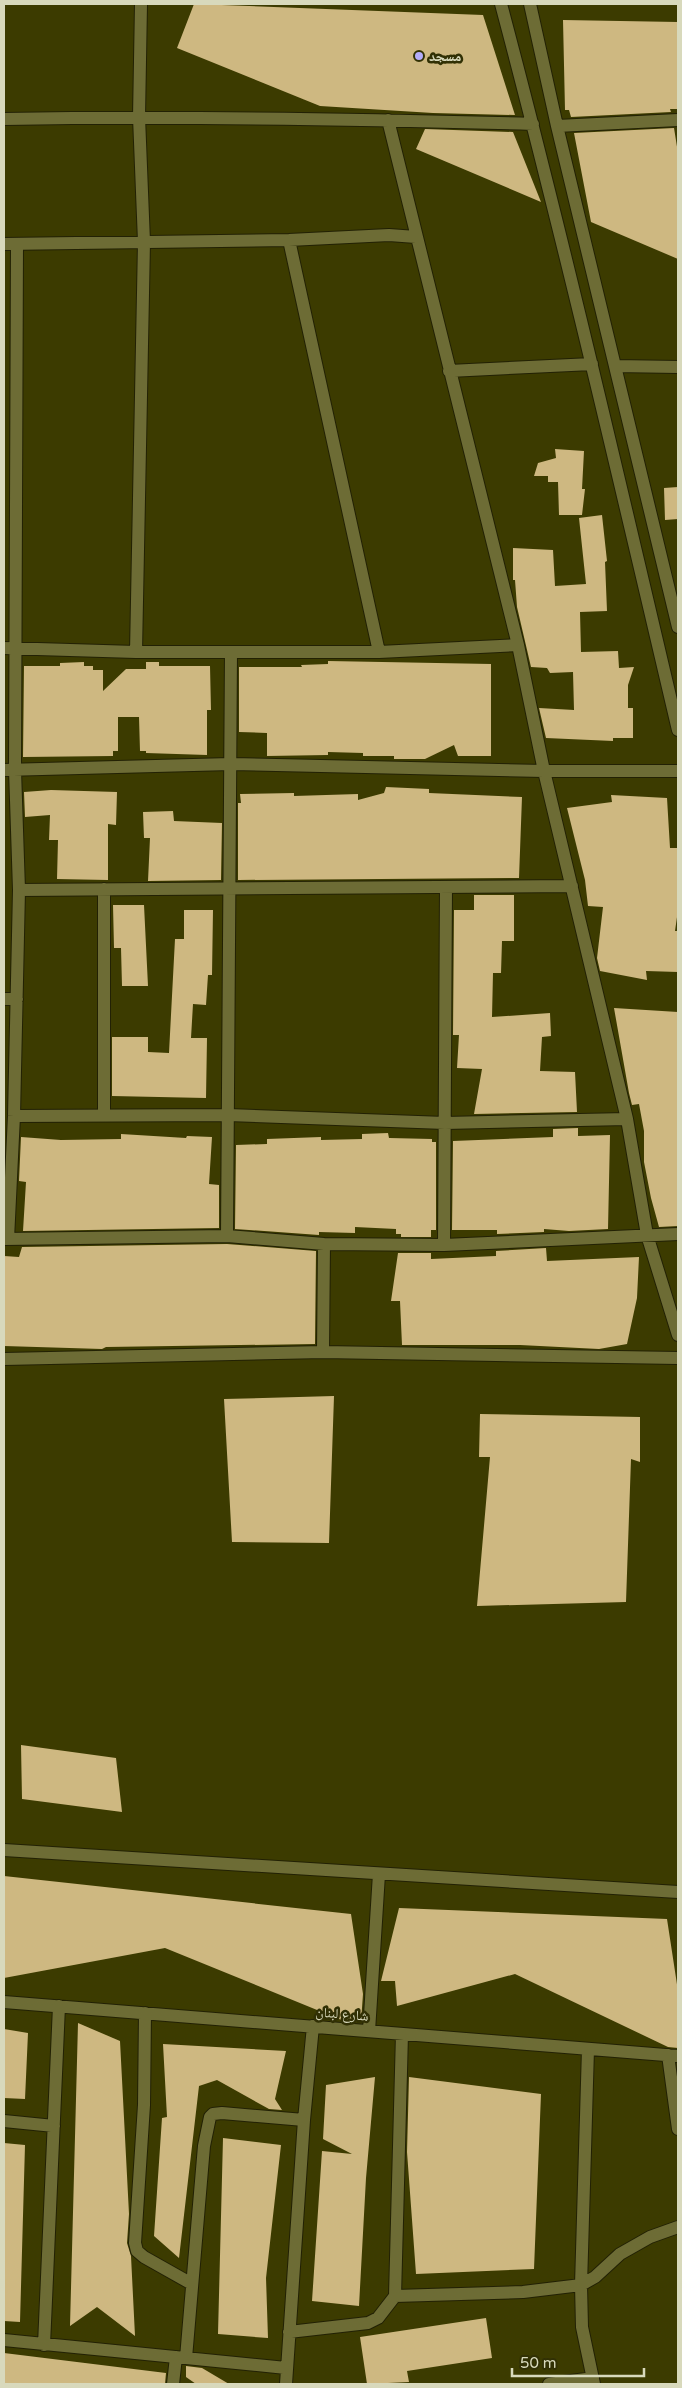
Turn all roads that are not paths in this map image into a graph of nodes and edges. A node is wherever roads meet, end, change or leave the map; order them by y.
1 (141, 4) edge
2 (501, 4) edge
3 (530, 4) edge
4 (139, 117) junction
5 (4, 119) edge
6 (388, 120) junction
7 (678, 120) edge
8 (533, 124) junction
9 (556, 126) junction
10 (416, 237) junction
11 (289, 240) junction
12 (144, 242) junction
13 (10, 244) edge
14 (592, 364) junction
15 (615, 366) junction
16 (678, 367) edge
17 (449, 371) junction
18 (678, 627) edge
19 (518, 645) junction
20 (10, 648) edge
21 (136, 652) junction
22 (231, 652) junction
23 (380, 652) junction
24 (678, 730) edge
25 (230, 764) junction
26 (9, 770) edge
27 (678, 770) edge
28 (544, 771) junction
29 (572, 886) junction
30 (446, 887) junction
31 (230, 888) junction
32 (104, 889) junction
33 (19, 890) junction
34 (10, 999) edge
35 (228, 1115) junction
36 (14, 1116) junction
37 (104, 1116) junction
38 (627, 1119) junction
39 (445, 1122) junction
40 (678, 1234) edge
41 (647, 1235) junction
42 (227, 1236) junction
43 (6, 1239) edge
44 (324, 1244) junction
45 (444, 1245) junction
46 (678, 1335) edge
47 (323, 1352) junction
48 (678, 1358) edge
49 (4, 1359) edge
50 (4, 1850) edge
51 (379, 1874) junction
52 (678, 1892) edge
53 (4, 2002) edge
54 (59, 2006) junction
55 (145, 2013) junction
56 (313, 2026) junction
57 (369, 2031) junction
58 (402, 2034) junction
59 (588, 2048) junction
60 (673, 2056) edge
61 (304, 2120) junction
62 (4, 2121) edge
63 (54, 2126) junction
64 (678, 2129) edge
65 (678, 2227) edge
66 (192, 2284) junction
67 (581, 2285) junction
68 (395, 2296) junction
69 (289, 2332) junction
70 (4, 2340) edge
71 (44, 2345) junction
72 (181, 2358) junction
73 (286, 2368) junction
74 (593, 2381) edge
75 (173, 2384) edge
76 (286, 2384) edge
77 (549, 2384) edge

1 - 4 street
2 - 8 street
3 - 9 street
4 - 5 street
4 - 6 street
4 - 12 street
6 - 8 street
6 - 10 street
7 - 9 street
8 - 14 street
9 - 15 street
10 - 11 street
10 - 17 street
11 - 12 street
11 - 23 street
12 - 13 street
12 - 21 street
13 - 20 street
14 - 17 street
14 - 24 street
15 - 16 street
15 - 18 street
17 - 19 street
19 - 23 street
19 - 28 street
20 - 21 street
20 - 26 street
21 - 22 street
22 - 23 street
22 - 25 street
25 - 26 street
25 - 28 street
25 - 31 street
26 - 33 street
27 - 28 street
28 - 29 street
29 - 30 street
29 - 38 street
30 - 31 street
30 - 39 street
31 - 32 street
31 - 35 street
32 - 33 street
32 - 37 street
33 - 34 street
34 - 36 street
35 - 37 street
35 - 39 street
35 - 42 street
36 - 37 street
36 - 43 street
38 - 39 street
38 - 41 street
39 - 45 street
40 - 41 street
41 - 45 street
41 - 46 street
42 - 43 street
42 - 44 street
44 - 45 street
44 - 47 street
47 - 48 street
47 - 49 street
50 - 51 street
51 - 52 street
51 - 57 street
53 - 54 street, شارع لبنان
54 - 55 street, شارع لبنان
54 - 63 street
55 - 56 street, شارع لبنان
55 - 66 street
56 - 57 street, شارع لبنان
56 - 61 street
57 - 58 street, شارع لبنان
58 - 59 street, شارع لبنان
58 - 68 street
59 - 60 street, شارع لبنان
59 - 67 street
60 - 64 street
61 - 66 street
61 - 69 street
62 - 63 street
63 - 71 street
65 - 67 street
66 - 72 street
67 - 68 street
67 - 74 street
68 - 69 street
69 - 73 street
70 - 71 street
71 - 72 street
72 - 73 street
72 - 75 street
73 - 76 street
74 - 77 street

